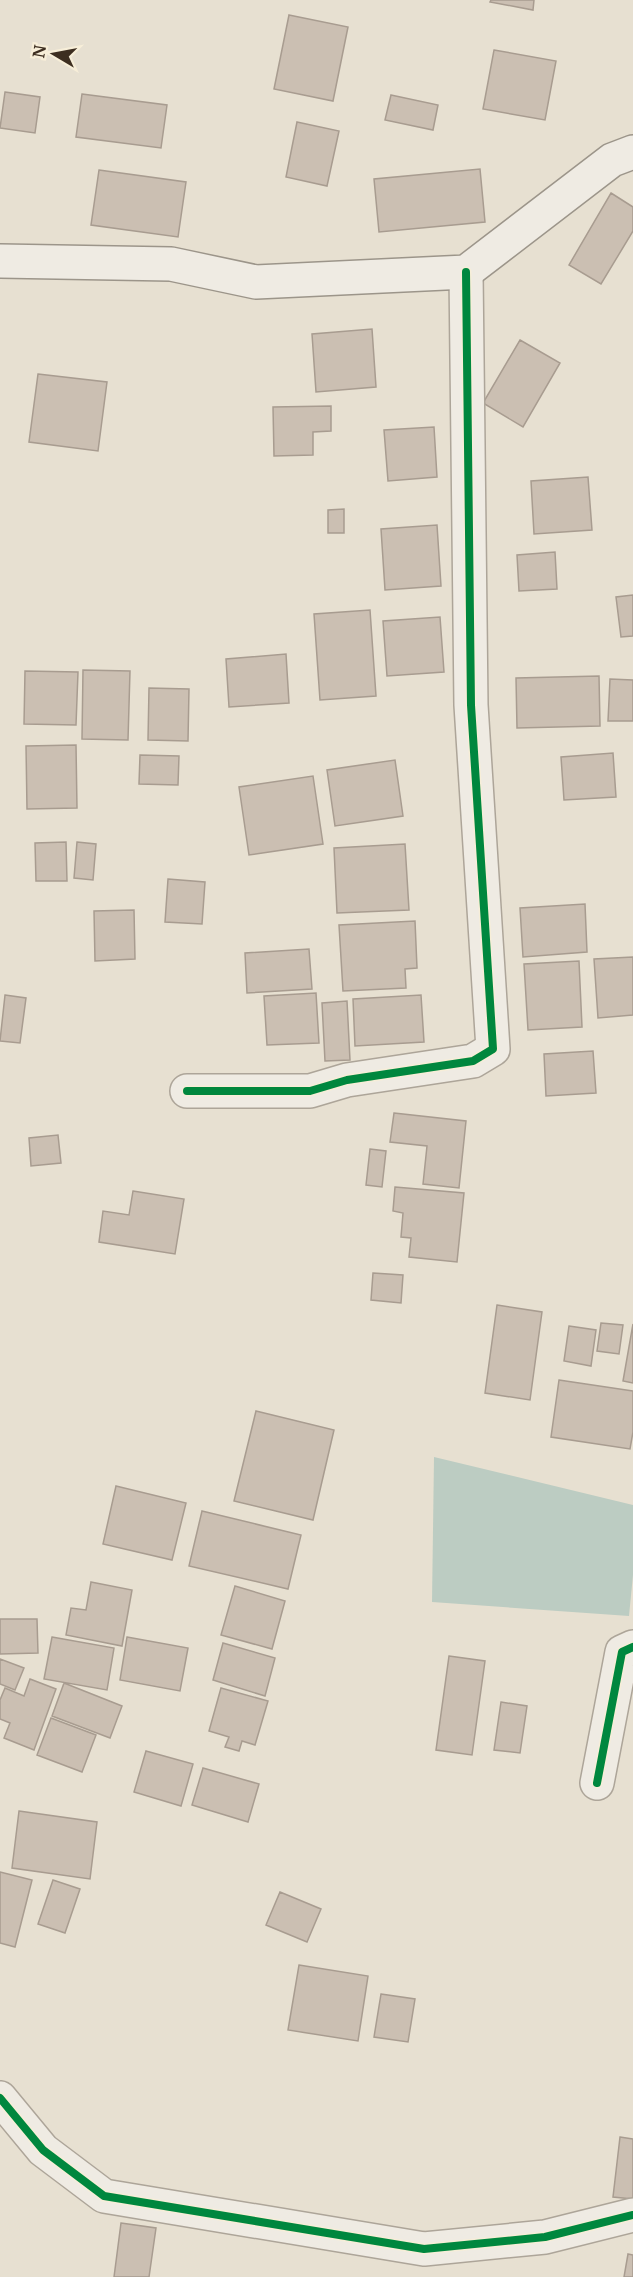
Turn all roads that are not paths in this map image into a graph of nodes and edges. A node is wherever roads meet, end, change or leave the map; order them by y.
1 (633, 152) edge
2 (0, 261) edge
3 (466, 272) junction
4 (187, 1091) dead end
5 (633, 1647) edge
6 (597, 1783) dead end
7 (0, 2098) edge
8 (633, 2215) edge

1 - 3 street
2 - 3 street
3 - 4 street
5 - 6 street
7 - 8 street

